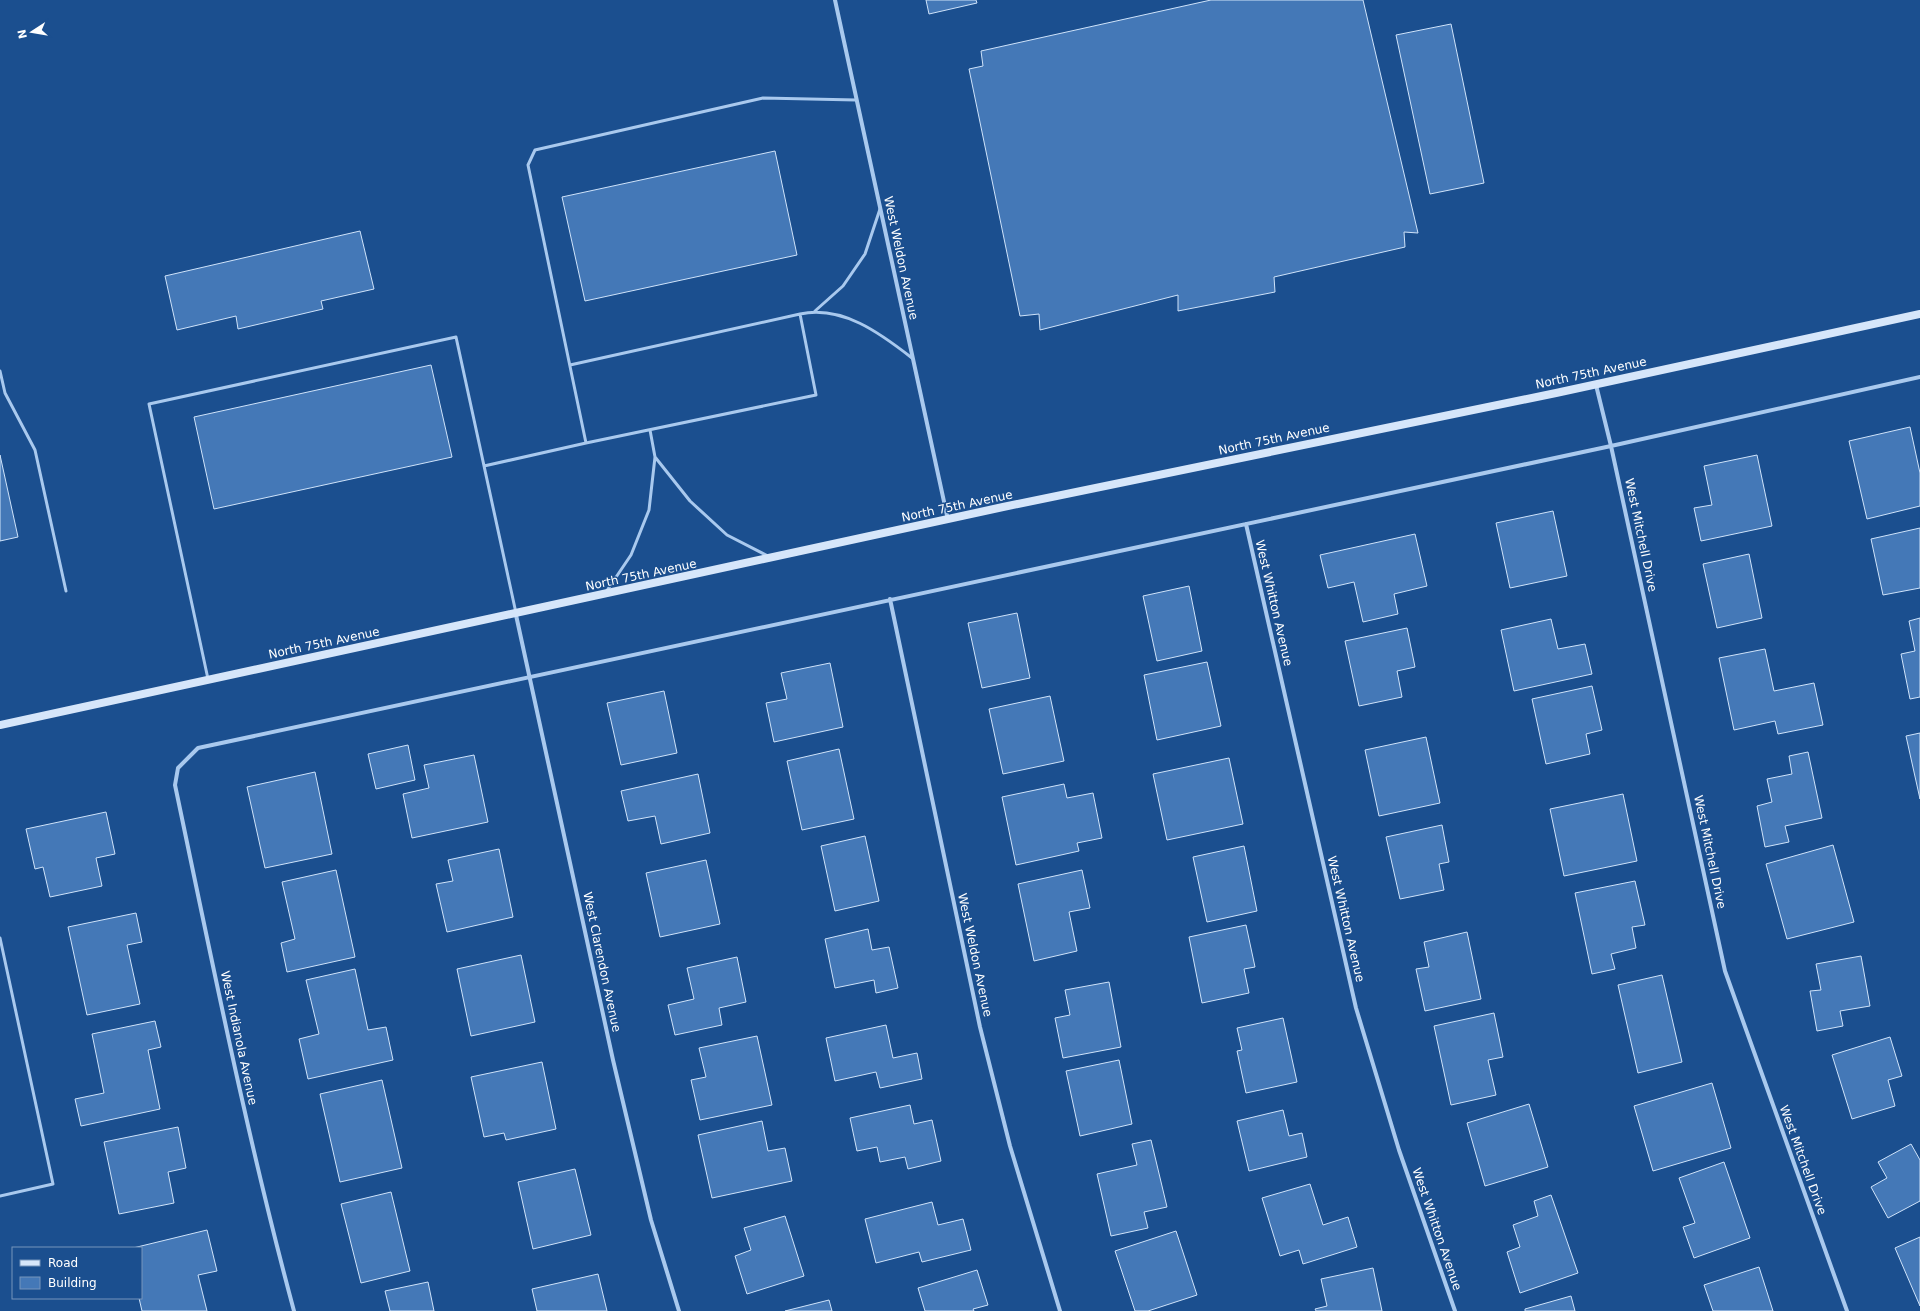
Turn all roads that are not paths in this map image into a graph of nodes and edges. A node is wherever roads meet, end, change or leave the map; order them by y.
1 (835, 0) edge
2 (856, 100) junction
3 (880, 209) junction
4 (815, 311) junction
5 (800, 314) junction
6 (1920, 314) edge
7 (912, 358) junction
8 (570, 365) junction
9 (0, 371) edge
10 (1920, 377) edge
11 (1596, 384) junction
12 (650, 430) junction
13 (586, 444) junction
14 (1611, 446) junction
15 (655, 457) junction
16 (484, 466) junction
17 (948, 520) junction
18 (1246, 524) junction
19 (772, 558) junction
20 (66, 591) dead end
21 (604, 595) junction
22 (890, 599) junction
23 (516, 614) junction
24 (531, 677) junction
25 (208, 680) junction
26 (0, 726) edge
27 (0, 938) edge
28 (0, 1196) edge
29 (294, 1311) edge
30 (679, 1311) edge
31 (1060, 1311) edge
32 (1455, 1311) edge
33 (1847, 1311) edge

1 - 2 street, West Weldon Avenue
2 - 3 street, West Weldon Avenue
2 - 8 lane
3 - 4 lane
3 - 7 street, West Weldon Avenue
4 - 5 lane
4 - 7 lane
5 - 8 lane
5 - 12 lane
6 - 11 main road, North 75th Avenue
7 - 17 street, West Weldon Avenue
8 - 13 lane
9 - 20 lane
10 - 14 street
11 - 14 street, West Mitchell Drive
11 - 17 main road, North 75th Avenue
12 - 13 lane
12 - 15 lane
13 - 16 lane
14 - 18 street
14 - 33 street, West Mitchell Drive
15 - 19 lane
15 - 21 lane
16 - 23 lane
16 - 25 lane
17 - 19 main road, North 75th Avenue
18 - 22 street
18 - 32 street, West Whitton Avenue
19 - 21 main road, North 75th Avenue
21 - 23 main road, North 75th Avenue
22 - 24 street
22 - 31 street, West Weldon Avenue
23 - 24 street, West Clarendon Avenue
23 - 25 main road, North 75th Avenue
24 - 29 street, West Indianola Avenue
24 - 30 street, West Clarendon Avenue
25 - 26 main road, North 75th Avenue
27 - 28 lane

